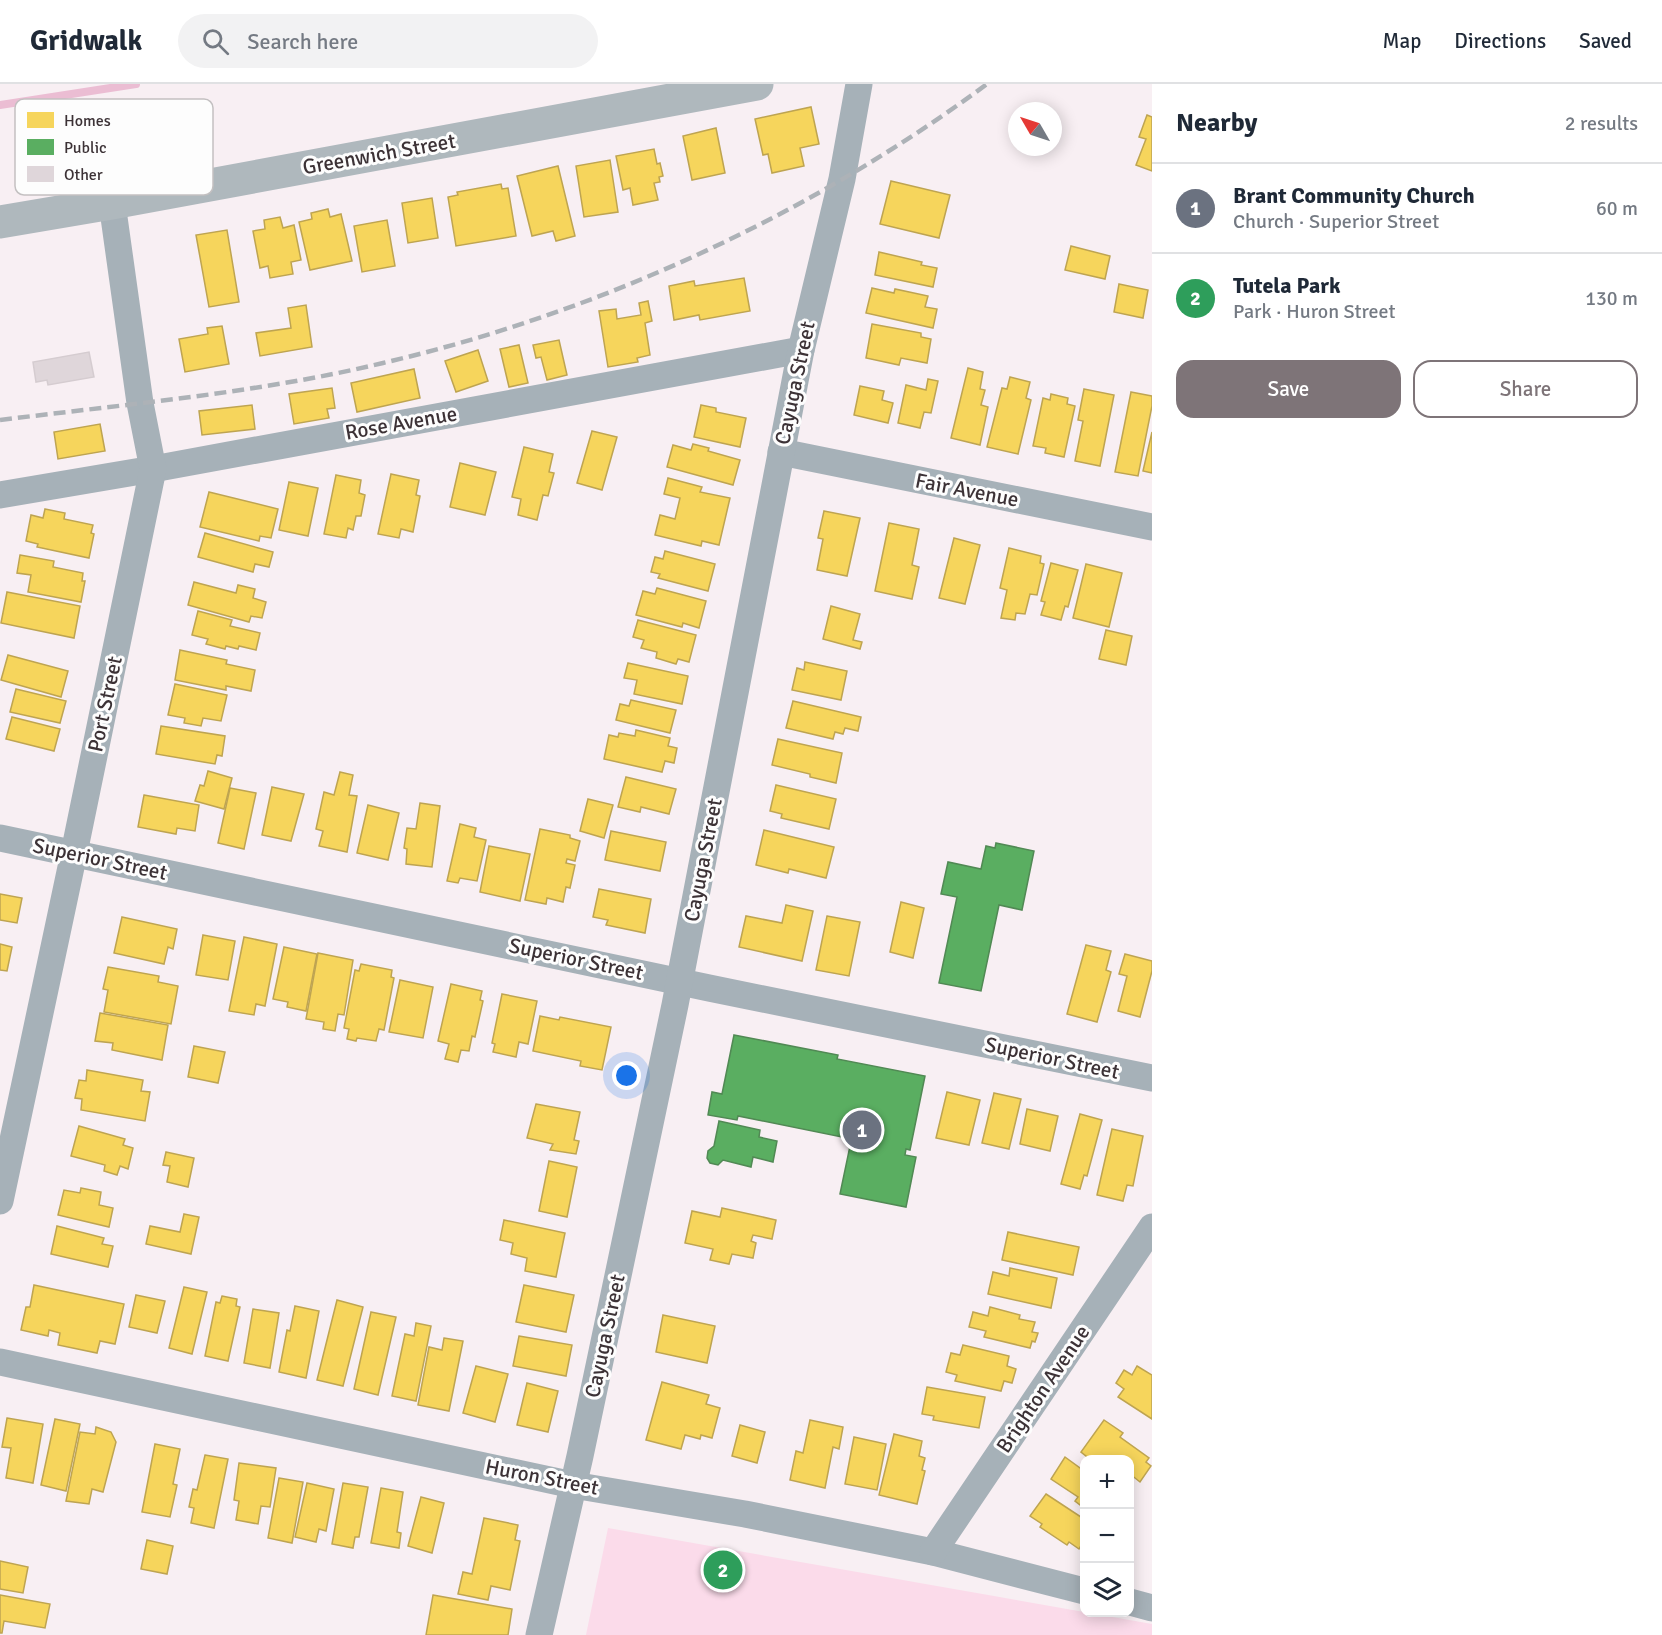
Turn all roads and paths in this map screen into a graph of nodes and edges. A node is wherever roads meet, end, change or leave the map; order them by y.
1 (757, 84) edge
2 (860, 84) edge
3 (213, 184) edge
4 (155, 195) edge
5 (112, 203) junction
6 (0, 222) edge
7 (801, 350) junction
8 (781, 452) junction
9 (153, 469) junction
10 (0, 495) edge
11 (1152, 527) edge
12 (0, 838) edge
13 (74, 854) junction
14 (680, 981) junction
15 (1152, 1078) edge
16 (0, 1201) edge
17 (1152, 1227) edge
18 (0, 1362) edge
19 (573, 1485) junction
20 (933, 1552) junction
21 (1080, 1590) edge
22 (1134, 1603) edge
23 (1152, 1608) edge
24 (540, 1635) edge

1 - 3 street, Greenwich Street
2 - 7 street, Cayuga Street
4 - 5 street, Greenwich Street
5 - 6 street, Greenwich Street
5 - 9 street, Port Street
7 - 8 street, Cayuga Street
7 - 9 street, Rose Avenue
8 - 11 street, Fair Avenue
8 - 14 street, Cayuga Street
9 - 10 street, Rose Avenue
9 - 13 street, Port Street
12 - 13 street, Superior Street
13 - 14 street, Superior Street
13 - 16 street, Port Street
14 - 15 street, Superior Street
14 - 19 street, Cayuga Street
17 - 20 street, Brighton Avenue
18 - 19 street, Huron Street
19 - 20 street, Huron Street
19 - 24 street, Cayuga Street
20 - 21 street, Huron Street
22 - 23 street

